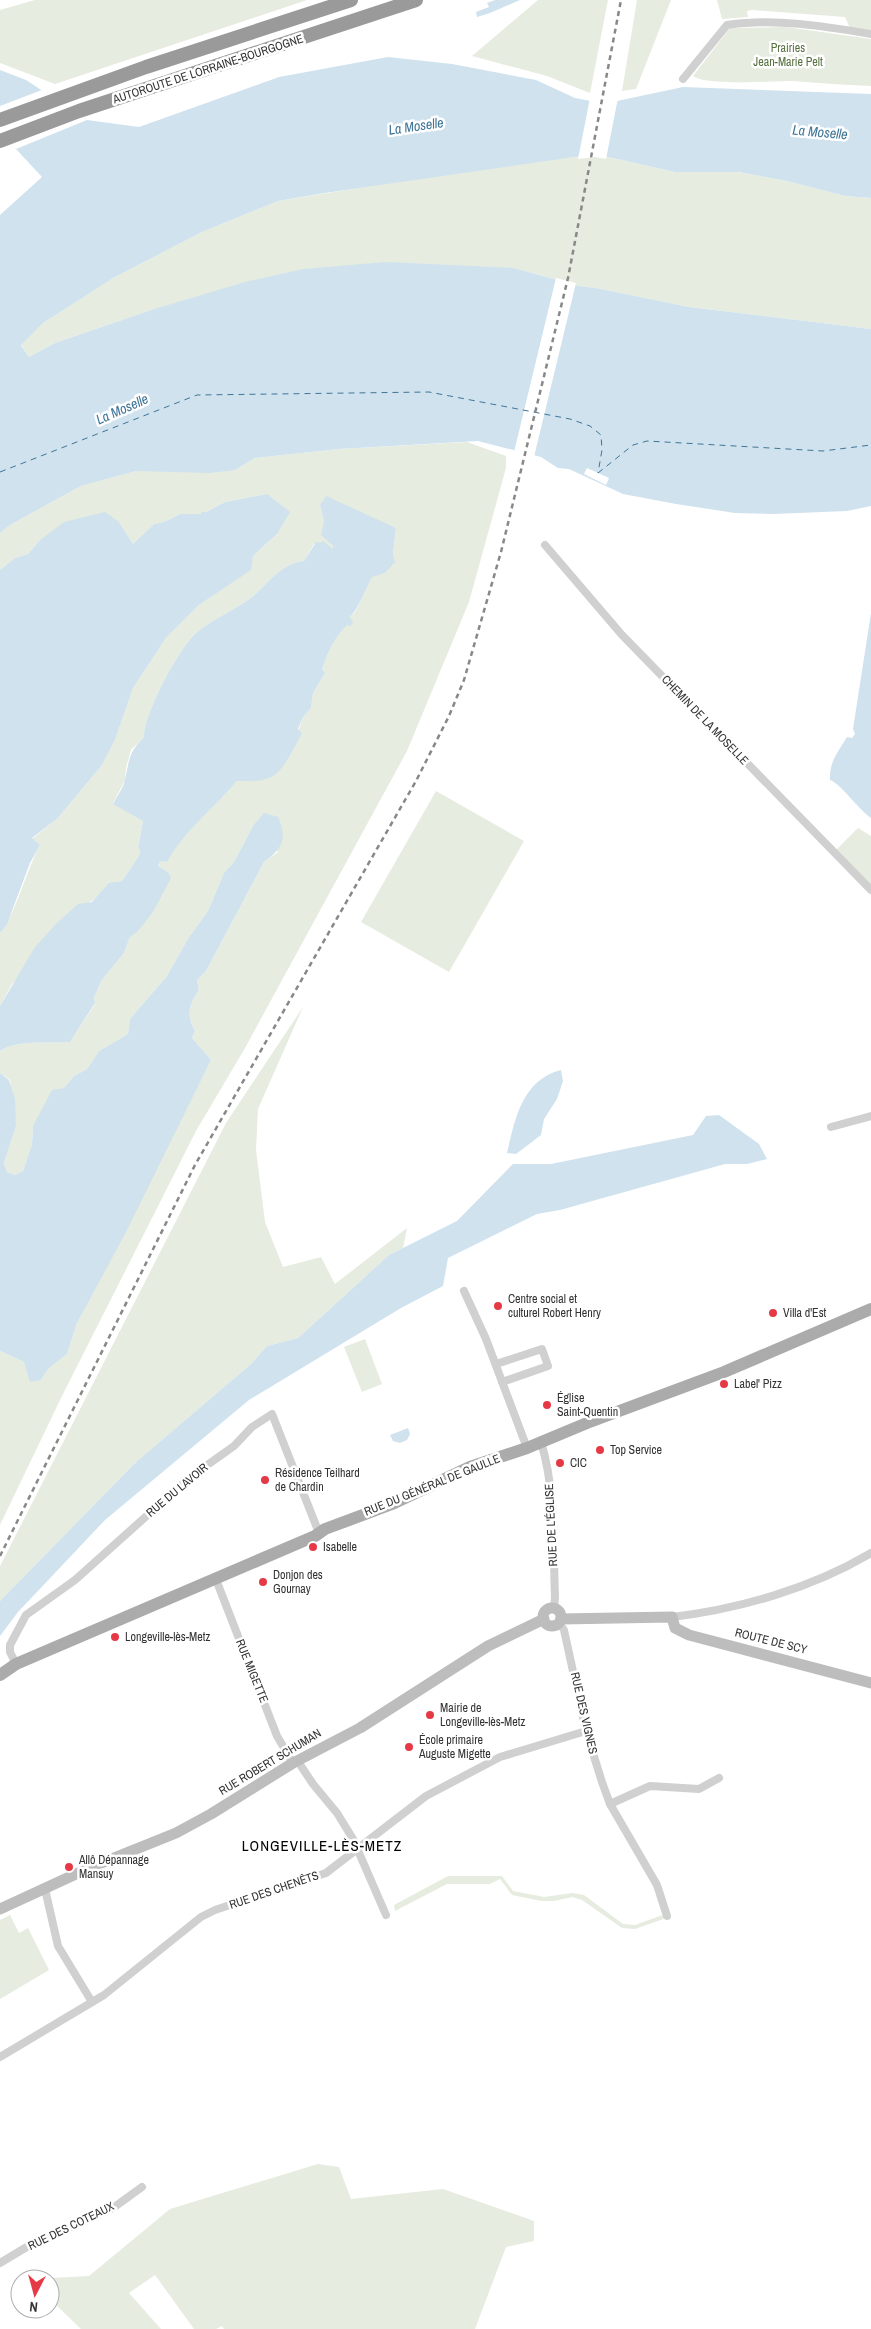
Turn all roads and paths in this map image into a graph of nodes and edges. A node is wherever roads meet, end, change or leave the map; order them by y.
1 (351, 0) edge
2 (416, 0) edge
3 (871, 34) edge
4 (683, 79) dead end
5 (0, 120) edge
6 (0, 141) edge
7 (545, 545) dead end
8 (871, 890) edge
9 (871, 1116) edge
10 (832, 1127) dead end
11 (464, 1291) dead end
12 (871, 1309) edge
13 (496, 1364) junction
14 (502, 1382) junction
15 (540, 1442) junction
16 (527, 1448) junction
17 (318, 1533) junction
18 (871, 1553) edge
19 (215, 1577) junction
20 (554, 1608) junction
21 (672, 1618) junction
22 (544, 1619) junction
23 (560, 1621) junction
24 (16, 1664) junction
25 (0, 1675) edge
26 (871, 1683) edge
27 (586, 1732) junction
28 (295, 1761) junction
29 (719, 1778) dead end
30 (610, 1804) junction
31 (357, 1850) junction
32 (45, 1889) junction
33 (0, 1909) edge
34 (386, 1915) dead end
35 (667, 1916) dead end
36 (92, 2002) junction
37 (0, 2057) edge
38 (142, 2187) dead end
39 (0, 2263) edge

1 - 5 highway, AUTOROUTE DE LORRAINE-BOURGOGNE
2 - 6 highway, AUTOROUTE DE LORRAINE-BOURGOGNE
3 - 4 street
7 - 8 street, CHEMIN DE LA MOSELLE
9 - 10 street
11 - 13 street
12 - 15 main road, RUE DU GÉNÉRAL DE GAULLE
13 - 14 street
13 - 14 street
14 - 16 street
15 - 16 main road, RUE DU GÉNÉRAL DE GAULLE
15 - 20 street, RUE DE L'ÉGLISE
16 - 17 main road, RUE DU GÉNÉRAL DE GAULLE
17 - 19 main road, RUE DU GÉNÉRAL DE GAULLE
17 - 24 street, RUE DU LAVOIR
18 - 21 street
19 - 24 main road, RUE DU GÉNÉRAL DE GAULLE
19 - 28 street, RUE MIGETTE
20 - 22 street
20 - 23 street
21 - 23 street
21 - 26 street, ROUTE DE SCY
22 - 23 street
22 - 28 street, RUE ROBERT SCHUMAN
23 - 27 street, RUE DES VIGNES
24 - 25 main road, RUE DU GÉNÉRAL DE GAULLE
27 - 30 street, RUE DES VIGNES
27 - 31 street, RUE DES CHENÊTS
28 - 31 street, RUE MIGETTE
28 - 32 street, RUE ROBERT SCHUMAN
29 - 30 street
30 - 35 street, RUE DES VIGNES
31 - 34 street, RUE MIGETTE
31 - 36 street, RUE DES CHENÊTS
32 - 33 street, RUE ROBERT SCHUMAN
32 - 36 street
36 - 37 street, RUE DES CHENÊTS
38 - 39 street, RUE DES COTEAUX

